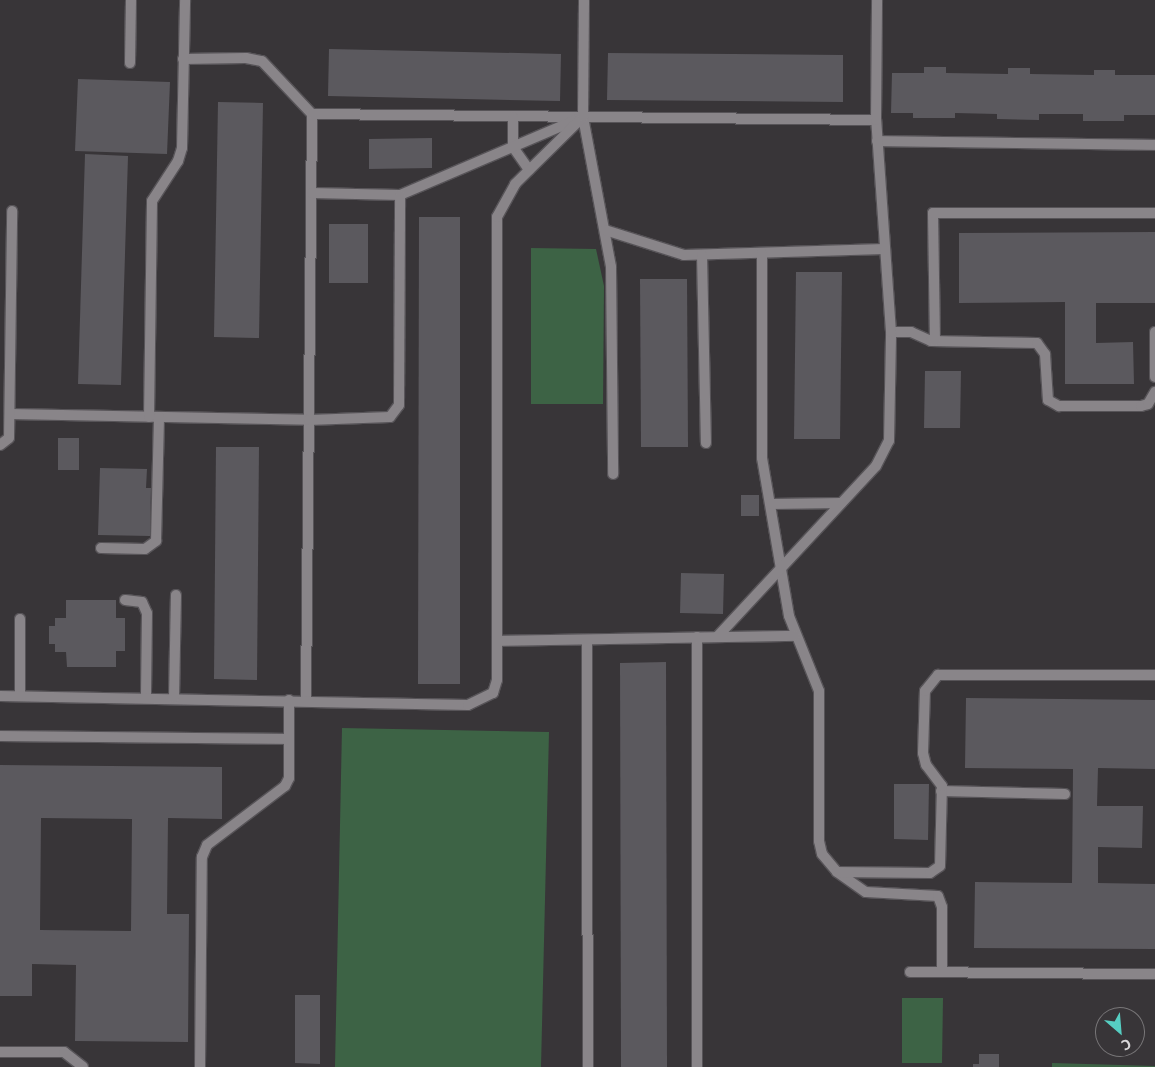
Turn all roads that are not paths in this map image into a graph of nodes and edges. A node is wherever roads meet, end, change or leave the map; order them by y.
1 (131, 0) edge
2 (184, 0) edge
3 (584, 0) edge
4 (877, 0) edge
5 (183, 59) junction
6 (130, 63) dead end
7 (312, 114) junction
8 (513, 116) junction
9 (583, 117) junction
10 (876, 120) junction
11 (877, 141) junction
12 (1155, 144) edge
13 (513, 147) junction
14 (529, 170) junction
15 (312, 193) junction
16 (400, 195) junction
17 (12, 211) dead end
18 (1155, 214) edge
19 (605, 230) junction
20 (884, 249) junction
21 (762, 253) junction
22 (702, 255) junction
23 (891, 332) junction
24 (1155, 332) edge
25 (935, 341) junction
26 (1155, 377) edge
27 (1155, 392) edge
28 (10, 414) junction
29 (154, 417) junction
30 (309, 420) junction
31 (706, 442) dead end
32 (0, 445) edge
33 (613, 474) dead end
34 (841, 503) junction
35 (771, 504) junction
36 (101, 548) dead end
37 (780, 569) junction
38 (176, 595) dead end
39 (125, 600) dead end
40 (20, 619) dead end
41 (795, 636) junction
42 (697, 637) junction
43 (716, 637) junction
44 (587, 640) junction
45 (497, 641) junction
46 (1155, 675) edge
47 (0, 696) edge
48 (20, 696) junction
49 (146, 698) junction
50 (174, 698) junction
51 (289, 700) junction
52 (306, 700) junction
53 (0, 736) edge
54 (289, 738) junction
55 (941, 791) junction
56 (1065, 794) dead end
57 (838, 872) junction
58 (910, 972) dead end
59 (942, 972) junction
60 (1155, 974) edge
61 (0, 1052) edge
62 (83, 1067) edge
63 (200, 1067) edge
64 (588, 1067) edge
65 (697, 1067) edge

1 - 6 lane
2 - 5 lane
3 - 9 lane
4 - 10 lane
5 - 7 lane
5 - 29 lane
7 - 8 lane
7 - 15 lane
8 - 9 lane
8 - 13 lane
9 - 10 lane
9 - 13 lane
9 - 14 lane
9 - 19 lane
10 - 11 lane
11 - 12 lane
11 - 20 lane
13 - 14 lane
13 - 16 lane
14 - 45 lane
15 - 16 lane
15 - 30 lane
16 - 30 lane
17 - 28 lane
18 - 25 lane
19 - 22 lane
19 - 33 lane
20 - 21 lane
20 - 23 lane
21 - 22 lane
21 - 35 lane
22 - 31 lane
23 - 25 lane
23 - 34 lane
24 - 26 lane
25 - 27 lane
28 - 29 lane
28 - 32 lane
29 - 30 lane
29 - 36 lane
30 - 52 lane
34 - 35 lane
34 - 37 lane
35 - 37 lane
37 - 41 lane
37 - 43 lane
38 - 50 lane
39 - 49 lane
40 - 48 lane
41 - 43 lane
41 - 57 lane
42 - 43 lane
42 - 44 lane
42 - 65 lane
44 - 45 lane
44 - 64 lane
45 - 52 lane
46 - 55 lane
47 - 48 lane
48 - 49 lane
49 - 50 lane
50 - 51 lane
51 - 52 lane
51 - 54 lane
53 - 54 lane
54 - 63 lane
55 - 56 lane
55 - 57 lane
57 - 59 lane
58 - 59 lane
59 - 60 lane
61 - 62 lane

